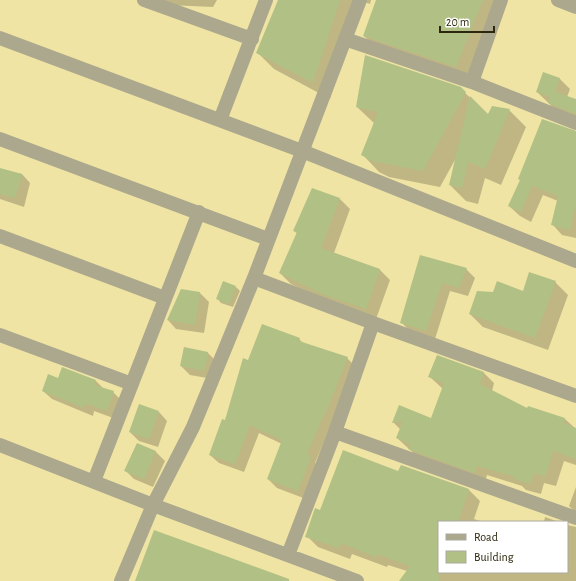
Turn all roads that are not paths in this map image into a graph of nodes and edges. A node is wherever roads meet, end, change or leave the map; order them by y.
1 (144, 0) edge
2 (266, 0) edge
3 (360, 0) edge
4 (501, 0) edge
5 (558, 0) edge
6 (576, 7) edge
7 (0, 38) edge
8 (252, 39) junction
9 (345, 39) junction
10 (472, 82) junction
11 (220, 120) junction
12 (576, 123) edge
13 (0, 139) edge
14 (302, 151) junction
15 (199, 212) junction
16 (0, 236) edge
17 (268, 239) junction
18 (576, 261) edge
19 (254, 278) junction
20 (165, 298) junction
21 (373, 323) junction
22 (0, 335) edge
23 (132, 384) junction
24 (576, 396) edge
25 (335, 432) junction
26 (0, 446) edge
27 (94, 481) junction
28 (153, 505) junction
29 (576, 518) edge
30 (288, 555) junction
31 (121, 581) edge
32 (357, 581) edge

1 - 8 street
2 - 8 street
3 - 9 street
4 - 10 street
5 - 6 street
7 - 11 street
8 - 11 street
9 - 10 street
9 - 14 street
10 - 12 street
11 - 14 street
13 - 15 street
14 - 17 street
14 - 18 street
15 - 17 street
15 - 20 street
16 - 20 street
17 - 19 street
19 - 21 street
19 - 28 street
20 - 23 street
21 - 24 street
21 - 25 street
22 - 23 street
23 - 27 street
25 - 29 street
25 - 30 street
26 - 27 street
27 - 28 street
28 - 30 street
28 - 31 street
30 - 32 street

